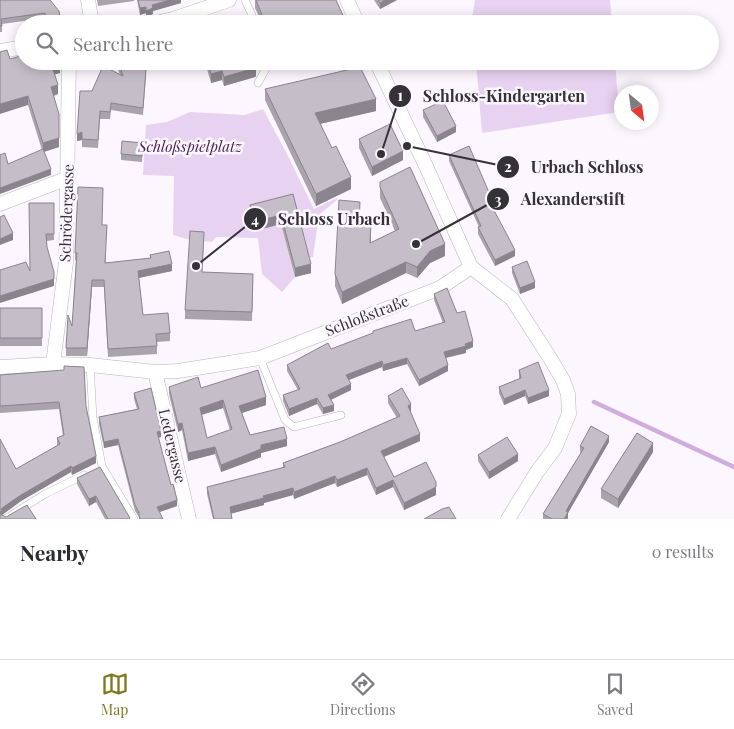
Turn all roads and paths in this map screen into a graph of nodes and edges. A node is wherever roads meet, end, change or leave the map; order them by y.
1 (88, 0) edge
2 (229, 0) edge
3 (244, 0) edge
4 (346, 0) edge
5 (90, 15) edge
6 (185, 15) edge
7 (252, 15) edge
8 (354, 15) edge
9 (15, 48) edge
10 (0, 51) edge
11 (69, 70) edge
12 (265, 70) edge
13 (380, 70) edge
14 (258, 83) dead end
15 (68, 178) junction
16 (0, 204) edge
17 (471, 267) junction
18 (260, 358) junction
19 (52, 364) junction
20 (90, 365) junction
21 (0, 367) edge
22 (155, 372) junction
23 (340, 416) dead end
24 (102, 466) junction
25 (5, 519) edge
26 (134, 519) edge
27 (189, 519) edge
28 (508, 519) edge

1 - 5 street
2 - 6 street
3 - 7 lane
4 - 8 street
9 - 10 street
11 - 15 street, Schrödergasse
12 - 14 lane
13 - 17 street
15 - 16 street
15 - 19 street, Schrödergasse
17 - 18 street, Schloßstraße
17 - 28 street
18 - 22 street, Schloßstraße
18 - 23 lane
19 - 20 street, Schloßstraße
19 - 21 street, Schloßstraße
20 - 22 street, Schloßstraße
20 - 24 lane
22 - 27 street, Ledergasse
24 - 25 lane
24 - 26 lane

